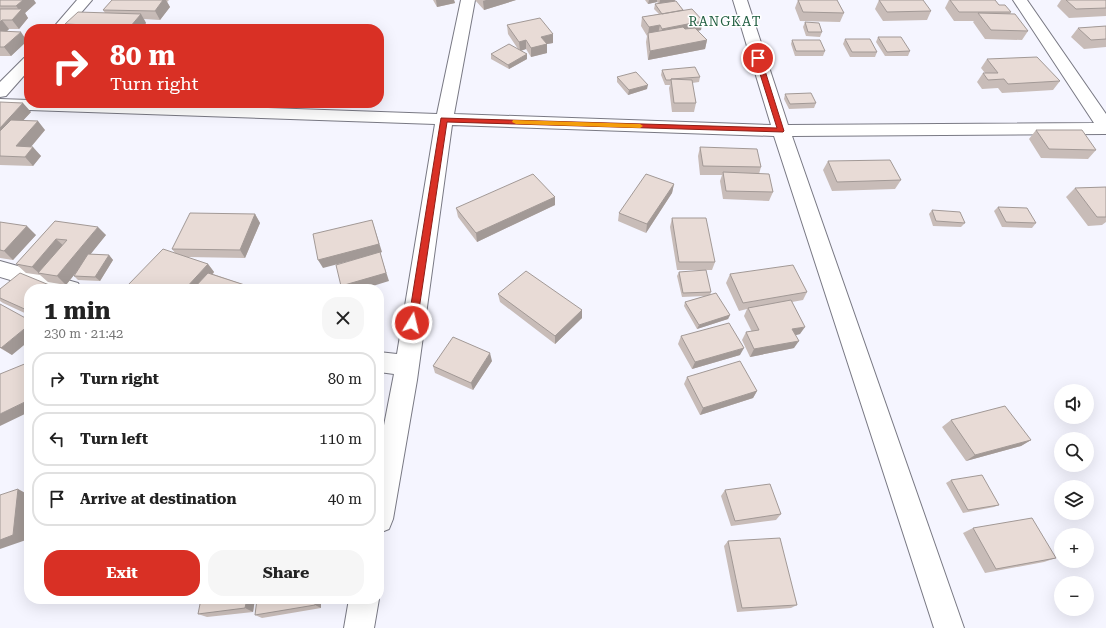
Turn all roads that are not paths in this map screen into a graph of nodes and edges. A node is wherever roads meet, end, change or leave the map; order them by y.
1 (85, 0) edge
2 (468, 0) edge
3 (740, 0) edge
4 (1020, 0) edge
5 (63, 24) edge
6 (24, 66) edge
7 (0, 92) edge
8 (0, 104) edge
9 (24, 105) edge
10 (111, 108) edge
11 (444, 120) junction
12 (1103, 128) edge
13 (781, 131) junction
14 (1106, 146) edge
15 (0, 269) edge
16 (52, 284) edge
17 (384, 362) edge
18 (406, 364) junction
19 (384, 490) edge
20 (363, 604) edge
21 (359, 628) edge
22 (949, 628) edge

1 - 5 street
2 - 11 street
3 - 13 street
4 - 12 street
6 - 7 street
8 - 9 street
10 - 11 street
11 - 13 street
11 - 18 street
12 - 13 street
12 - 14 street
13 - 22 street
15 - 16 street
17 - 18 street
18 - 19 street
20 - 21 street

